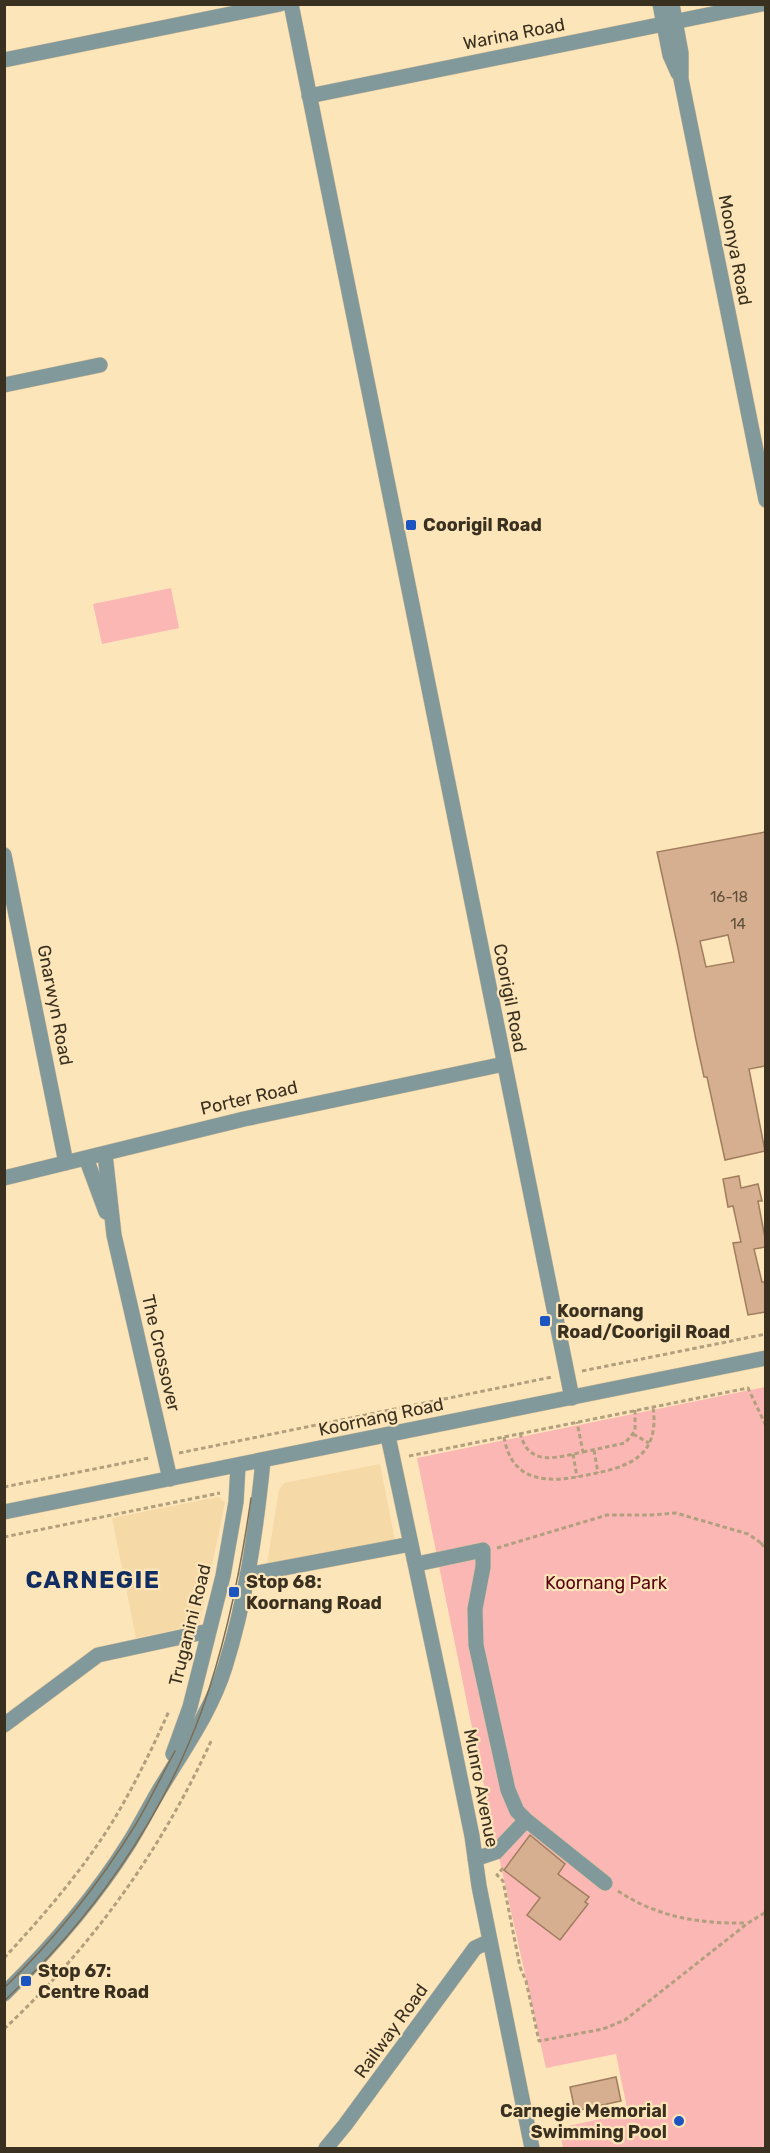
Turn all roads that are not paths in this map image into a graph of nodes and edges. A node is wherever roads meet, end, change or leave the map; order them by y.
1 (280, 4) edge
2 (291, 4) edge
3 (660, 4) edge
4 (672, 4) edge
5 (762, 4) edge
6 (670, 23) junction
7 (4, 60) edge
8 (309, 96) junction
9 (100, 365) dead end
10 (4, 385) edge
11 (765, 500) edge
12 (4, 855) edge
13 (504, 1065) junction
14 (105, 1154) junction
15 (86, 1158) junction
16 (66, 1163) junction
17 (4, 1178) edge
18 (114, 1235) junction
19 (765, 1358) edge
20 (572, 1398) junction
21 (388, 1436) junction
22 (263, 1461) junction
23 (238, 1466) junction
24 (170, 1479) junction
25 (4, 1512) edge
26 (411, 1544) junction
27 (417, 1564) junction
28 (247, 1575) junction
29 (209, 1631) junction
30 (4, 1725) edge
31 (160, 1788) junction
32 (526, 1820) junction
33 (475, 1859) junction
34 (605, 1883) road end
35 (490, 1941) junction
36 (4, 1994) edge
37 (326, 2148) edge
38 (532, 2148) edge

1 - 7 street
2 - 8 street, Coorigil Road
3 - 6 street, Moonya Road
4 - 6 street, Moonya Road
5 - 6 street, Warina Road
6 - 8 street, Warina Road
6 - 11 street, Moonya Road
8 - 13 street, Coorigil Road
9 - 10 street
12 - 16 street, Gnarwyn Road
13 - 14 street, Porter Road
13 - 20 street, Coorigil Road
14 - 15 street, Porter Road
14 - 18 street, The Crossover
15 - 16 street, Porter Road
15 - 18 street, The Crossover
16 - 17 street, Porter Road
18 - 24 street, The Crossover
19 - 20 street, Koornang Road
20 - 21 street, Koornang Road
21 - 22 street, Koornang Road
21 - 26 street, Munro Avenue
22 - 23 street, Koornang Road
22 - 28 street, Truganini Road
23 - 24 street, Koornang Road
23 - 29 street, Truganini Road
24 - 25 street, Koornang Road
26 - 27 street, Munro Avenue
26 - 28 street
27 - 32 street
27 - 33 street, Munro Avenue
28 - 31 street, Truganini Road
29 - 30 street
29 - 31 street, Truganini Road
31 - 36 street, Truganini Road
32 - 33 street
32 - 34 street
33 - 35 street, Munro Avenue
35 - 37 street, Railway Road
35 - 38 street, Munro Avenue

